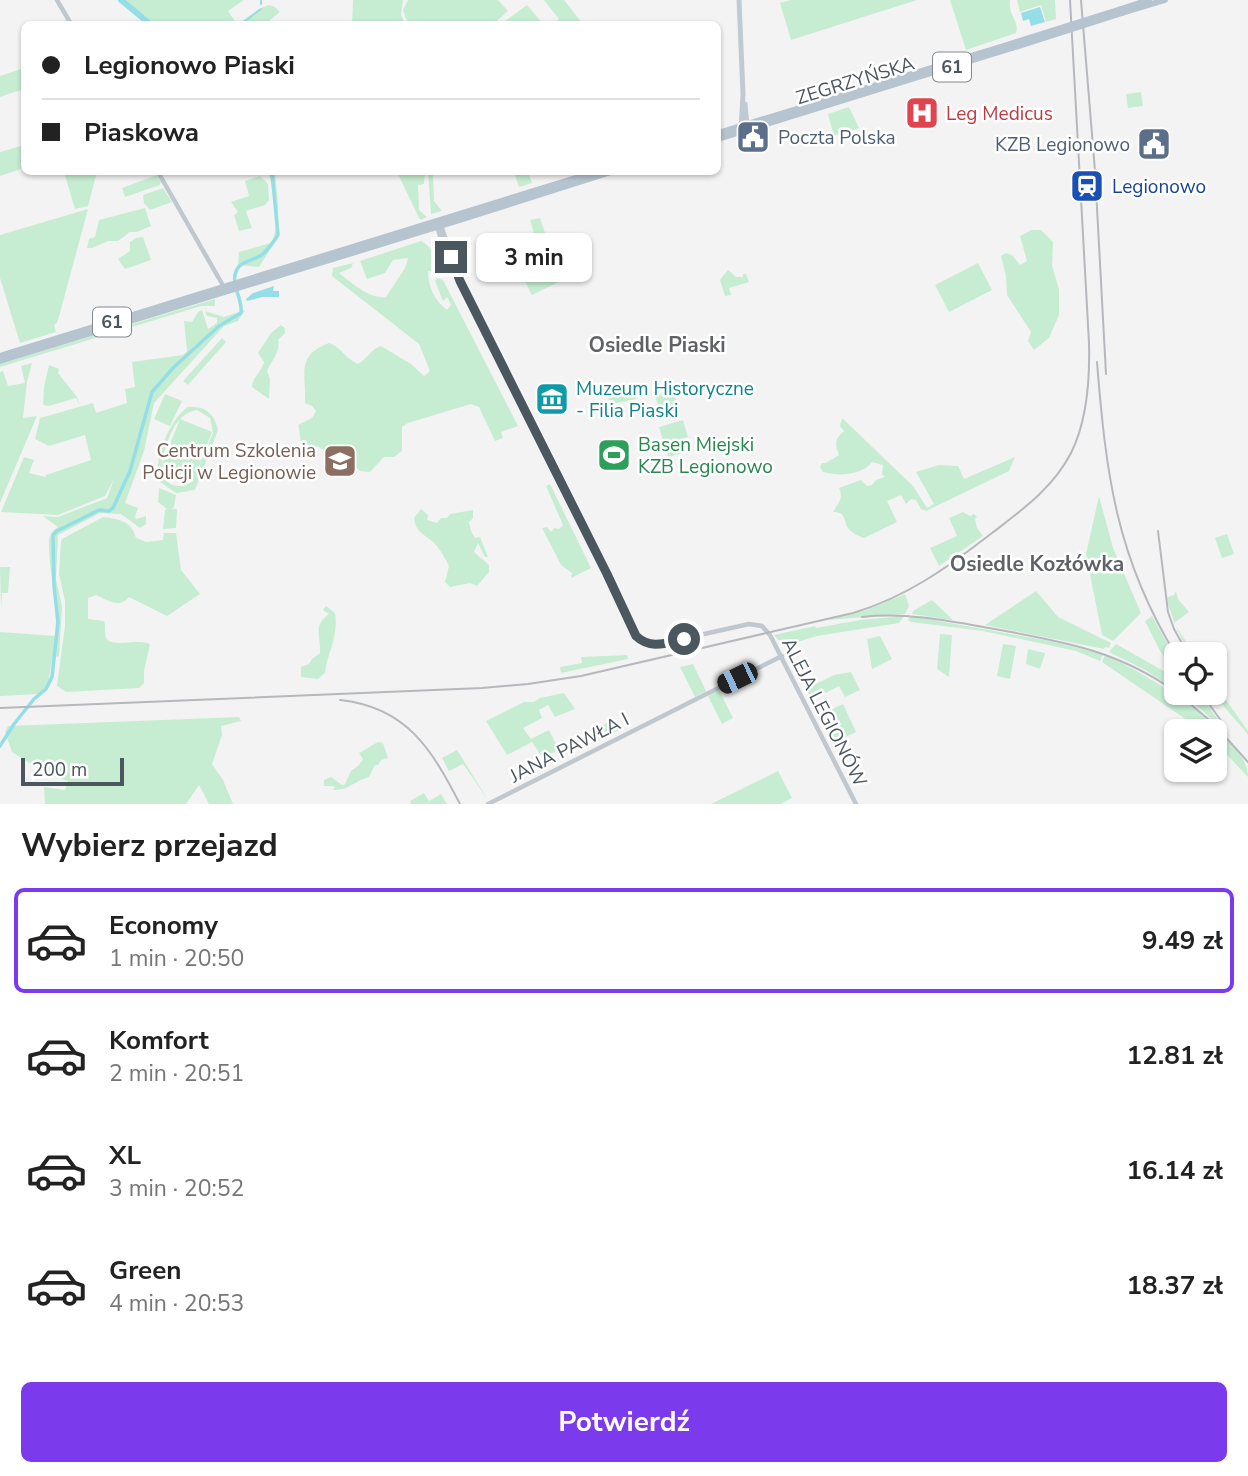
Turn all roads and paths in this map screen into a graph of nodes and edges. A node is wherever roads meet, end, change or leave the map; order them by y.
1 (57, 0) edge
2 (739, 0) edge
3 (1149, 0) edge
4 (1166, 0) edge
5 (1122, 11) junction
6 (69, 21) edge
7 (744, 128) junction
8 (721, 132) edge
9 (721, 138) edge
10 (160, 175) edge
11 (587, 175) edge
12 (601, 175) edge
13 (438, 224) junction
14 (228, 289) junction
15 (0, 358) edge
16 (782, 656) junction
17 (488, 804) edge
18 (856, 804) edge

1 - 6 street
2 - 7 main road
3 - 5 main road, 61
4 - 5 main road, 61
5 - 7 main road, ZEGRZYŃSKA / 61, bridge
7 - 8 main road, ZEGRZYŃSKA / 61
7 - 9 main road, ZEGRZYŃSKA / 61
10 - 14 street
11 - 13 main road, 61
12 - 13 main road, 61
13 - 14 main road, 61
13 - 16 street, ALEJA LEGIONÓW
14 - 15 main road, 61
16 - 17 street, JANA PAWŁA I
16 - 18 street, ALEJA LEGIONÓW

